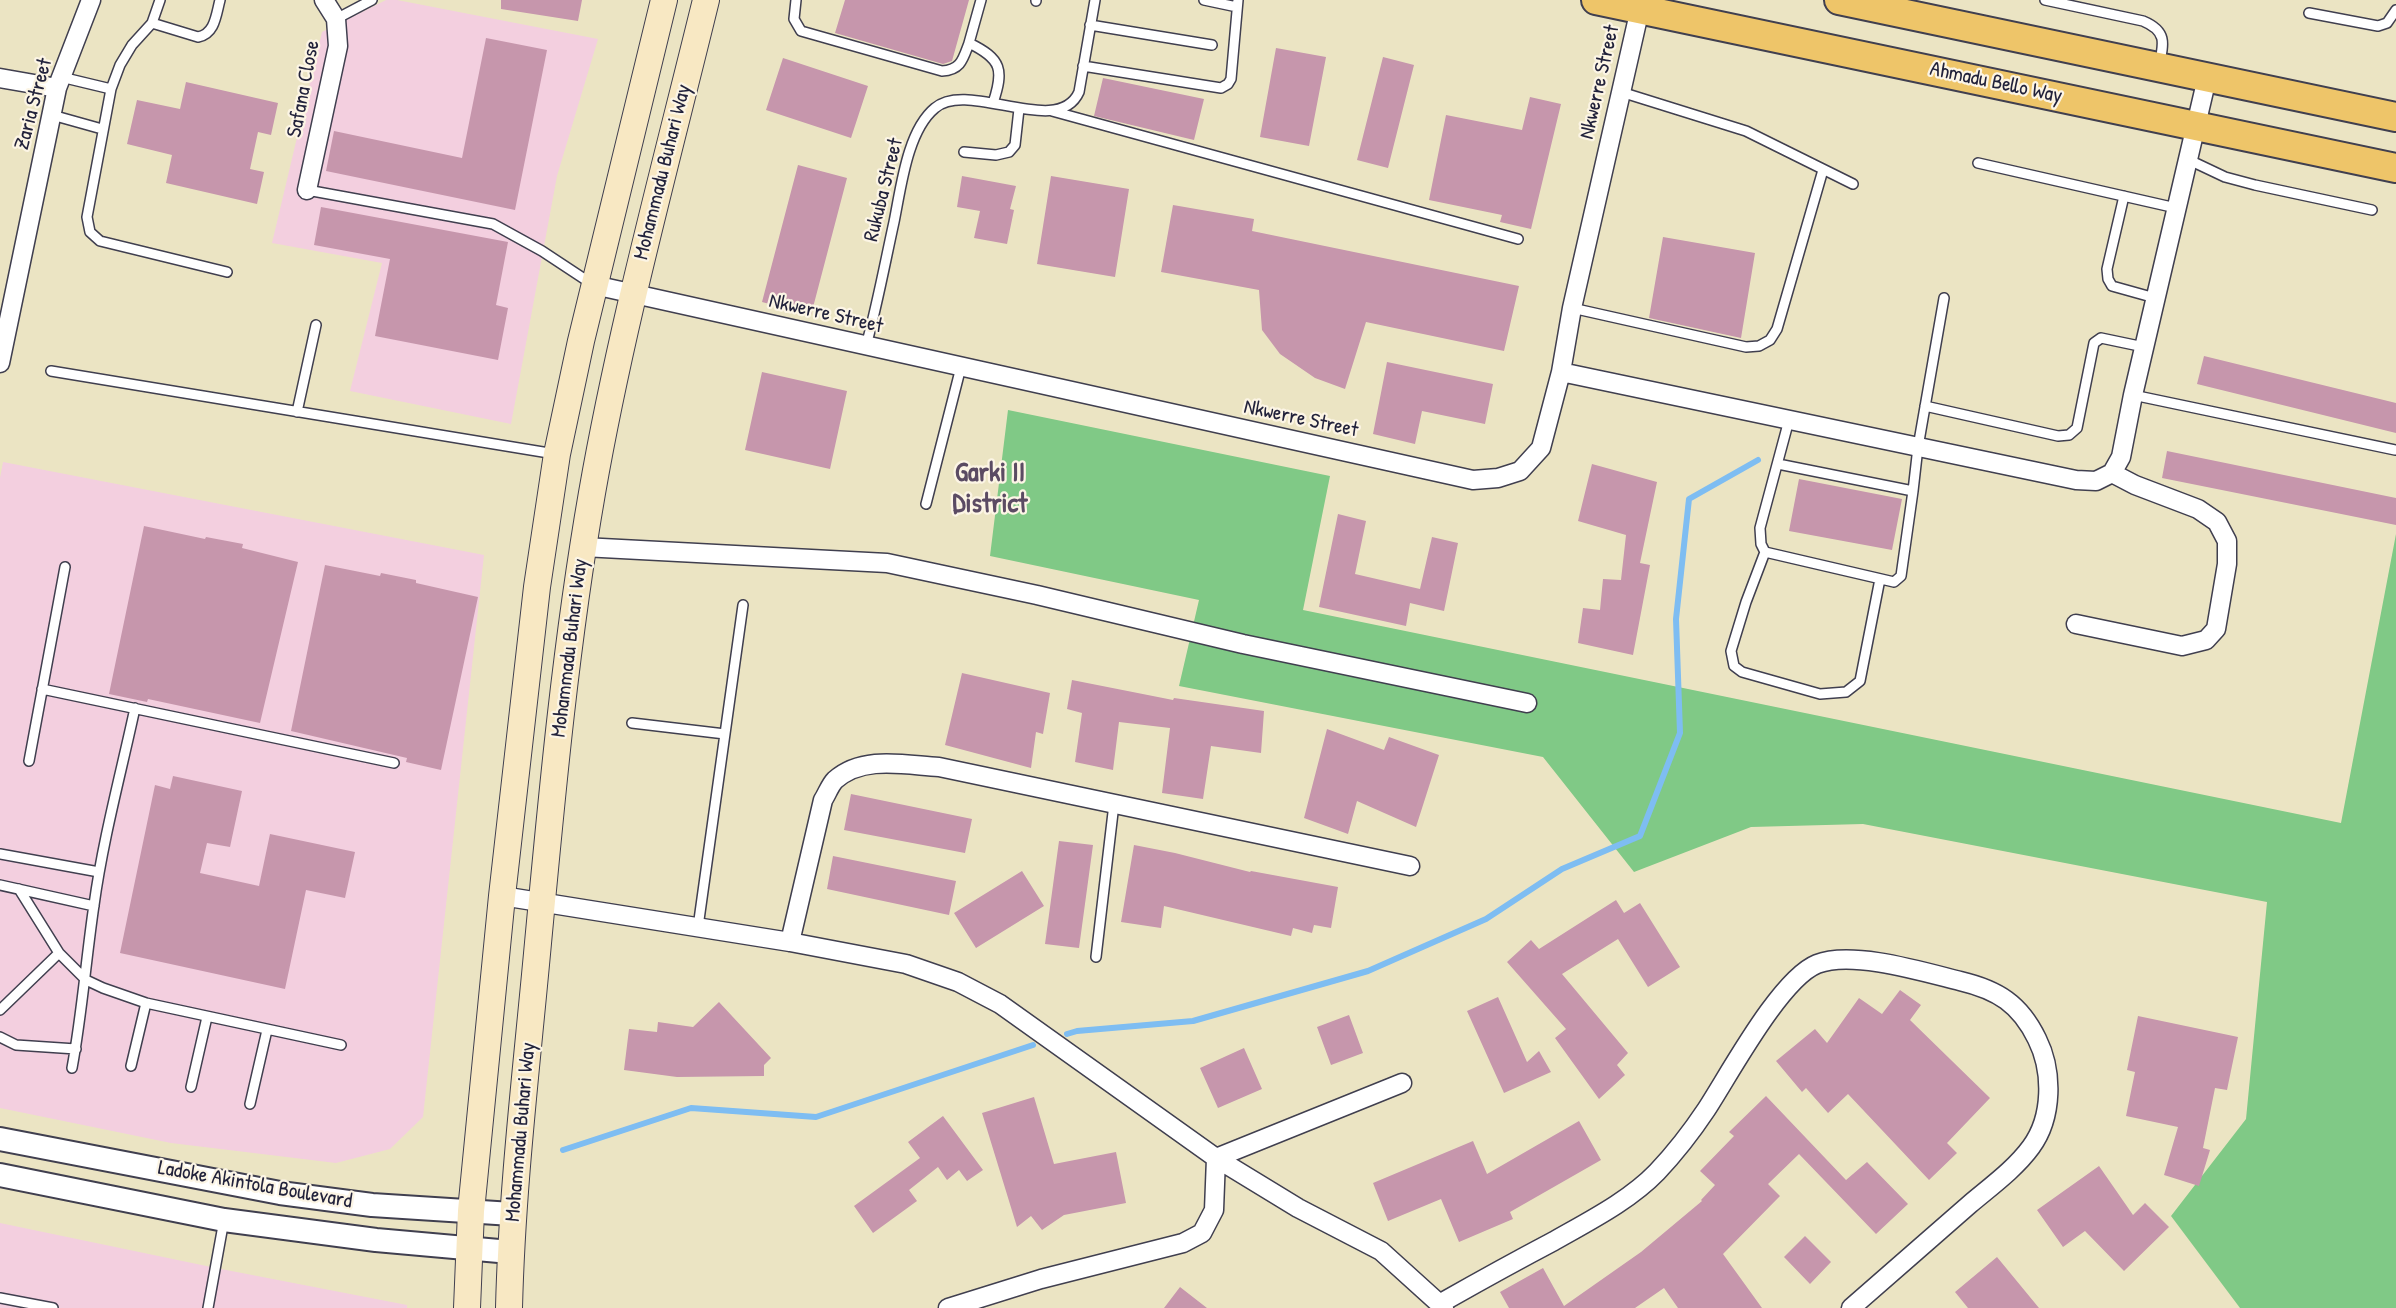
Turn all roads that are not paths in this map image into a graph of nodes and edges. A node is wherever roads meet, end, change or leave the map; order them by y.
1 (91, 0) edge
2 (160, 0) edge
3 (220, 0) edge
4 (324, 0) edge
5 (372, 0) edge
6 (664, 0) edge
7 (706, 0) edge
8 (796, 0) edge
9 (981, 0) edge
10 (1095, 0) edge
11 (1203, 0) edge
12 (1596, 0) edge
13 (1839, 0) edge
14 (2045, 0) edge
15 (1237, 3) edge
16 (1641, 5) edge
17 (2396, 10) edge
18 (2309, 13) dead end
19 (336, 19) junction
20 (152, 23) junction
21 (1090, 25) junction
22 (969, 43) junction
23 (1212, 45) dead end
24 (1083, 66) junction
25 (2159, 68) junction
26 (0, 78) edge
27 (2207, 78) junction
28 (59, 82) junction
29 (111, 89) junction
30 (1621, 92) junction
31 (993, 103) junction
32 (1019, 109) junction
33 (1049, 110) junction
34 (52, 115) junction
35 (2396, 117) edge
36 (2195, 125) junction
37 (102, 129) junction
38 (964, 152) dead end
39 (2187, 159) junction
40 (1978, 164) dead end
41 (2396, 168) edge
42 (1823, 170) junction
43 (1854, 184) dead end
44 (307, 190) joint
45 (2124, 196) junction
46 (2176, 208) junction
47 (2372, 210) dead end
48 (1518, 239) dead end
49 (227, 272) dead end
50 (594, 285) junction
51 (633, 294) junction
52 (7, 298) edge
53 (1944, 298) dead end
54 (2156, 298) junction
55 (1572, 308) junction
56 (316, 325) dead end
57 (866, 346) junction
58 (2144, 347) junction
59 (0, 363) edge
60 (961, 367) junction
61 (51, 371) dead end
62 (1561, 372) junction
63 (2133, 395) junction
64 (1925, 406) junction
65 (297, 412) junction
66 (1789, 420) junction
67 (1917, 447) junction
68 (2395, 450) edge
69 (557, 454) junction
70 (1778, 464) junction
71 (2112, 473) junction
72 (1913, 492) junction
73 (926, 504) dead end
74 (583, 547) junction
75 (1766, 552) junction
76 (65, 567) dead end
77 (1880, 579) junction
78 (743, 605) dead end
79 (2076, 624) dead end
80 (42, 689) junction
81 (1527, 703) dead end
82 (135, 708) junction
83 (632, 723) dead end
84 (725, 734) junction
85 (29, 761) dead end
86 (394, 763) dead end
87 (1114, 804) junction
88 (0, 854) edge
89 (1410, 866) dead end
90 (99, 872) junction
91 (0, 885) edge
92 (19, 889) junction
93 (502, 896) junction
94 (542, 902) junction
95 (94, 906) junction
96 (698, 927) junction
97 (790, 942) junction
98 (59, 953) junction
99 (1096, 957) dead end
100 (86, 980) junction
101 (146, 1003) junction
102 (0, 1010) edge
103 (207, 1017) junction
104 (267, 1030) junction
105 (0, 1037) edge
106 (341, 1045) dead end
107 (76, 1049) junction
108 (131, 1066) dead end
109 (72, 1068) dead end
110 (1402, 1083) dead end
111 (190, 1087) dead end
112 (250, 1104) dead end
113 (0, 1139) edge
114 (1216, 1158) junction
115 (0, 1175) edge
116 (471, 1211) junction
117 (512, 1215) junction
118 (224, 1220) junction
119 (468, 1250) junction
120 (510, 1252) junction
121 (0, 1298) edge
122 (1442, 1306) edge
123 (39, 1307) edge
124 (53, 1308) edge
125 (208, 1308) edge
126 (467, 1308) edge
127 (509, 1308) edge
128 (948, 1308) edge
129 (1851, 1308) edge

1 - 28 street, Zaria Street
2 - 20 lane
3 - 20 lane
4 - 19 street, Safana Close
5 - 19 lane
6 - 50 main road, Mohammadu Buhari Way
7 - 51 main road, Mohammadu Buhari Way
8 - 22 lane
9 - 22 lane
10 - 21 lane
11 - 15 lane
12 - 16 main road, Ahmadu Bello Way
13 - 25 main road
14 - 25 lane
15 - 24 lane
16 - 30 street, Nkwerre Street
16 - 36 main road, Ahmadu Bello Way
17 - 18 lane
19 - 44 street, Safana Close
20 - 29 lane
21 - 23 lane
21 - 24 lane
22 - 31 lane
24 - 33 lane, Rukuba Street
25 - 27 main road
26 - 28 street
27 - 35 main road
27 - 36 street
28 - 29 lane
28 - 34 street, Zaria Street
29 - 37 lane
30 - 42 lane
30 - 55 street, Nkwerre Street
31 - 32 lane, Rukuba Street
31 - 57 lane, Rukuba Street
32 - 33 lane, Rukuba Street
32 - 38 lane
33 - 48 lane
34 - 37 lane
34 - 52 street, Zaria Street
36 - 39 street
36 - 41 main road, Ahmadu Bello Way
37 - 49 lane
39 - 46 street
39 - 47 lane
40 - 45 lane
42 - 43 lane
42 - 55 lane
44 - 50 lane
45 - 46 lane
45 - 54 lane
46 - 54 street
50 - 51 street, Nkwerre Street
50 - 69 main road, Mohammadu Buhari Way
51 - 57 street, Nkwerre Street
51 - 74 main road, Mohammadu Buhari Way
52 - 59 street, Zaria Street
53 - 64 lane
54 - 58 street
55 - 62 street, Nkwerre Street
56 - 65 lane
57 - 60 street, Nkwerre Street
58 - 63 street
58 - 64 lane
60 - 62 street, Nkwerre Street
60 - 73 lane
61 - 65 lane
62 - 66 street
63 - 68 lane
63 - 71 street
64 - 67 lane
65 - 69 lane
66 - 67 street
66 - 70 lane
67 - 71 street
67 - 72 lane
69 - 93 main road, Mohammadu Buhari Way
70 - 72 lane
70 - 75 lane
71 - 79 street
72 - 77 lane
74 - 81 street
74 - 94 main road, Mohammadu Buhari Way
75 - 77 lane
75 - 77 lane
76 - 80 lane
78 - 84 lane
80 - 82 lane
80 - 85 lane
82 - 86 lane
82 - 90 lane
83 - 84 lane
84 - 96 lane
87 - 89 street
87 - 97 street
87 - 99 lane
88 - 90 lane
90 - 95 lane
91 - 92 lane
92 - 95 lane
92 - 98 lane
93 - 94 street
93 - 116 main road, Mohammadu Buhari Way
94 - 96 street
94 - 117 main road, Mohammadu Buhari Way
95 - 100 lane
96 - 97 street
97 - 114 street
98 - 100 lane
98 - 102 lane
100 - 101 lane
100 - 107 lane
101 - 103 lane
101 - 108 lane
103 - 104 lane
103 - 111 lane
104 - 106 lane
104 - 112 lane
105 - 107 lane
107 - 109 lane
110 - 114 street
113 - 116 street, Ladoke Akintola Boulevard
114 - 122 street
114 - 128 street
115 - 118 street, Ladoke Akintola Boulevard
116 - 117 street, Ladoke Akintola Boulevard
116 - 119 main road, Mohammadu Buhari Way
117 - 120 main road, Mohammadu Buhari Way
118 - 119 street, Ladoke Akintola Boulevard
118 - 125 lane
119 - 120 street, Ladoke Akintola Boulevard
119 - 126 main road, Mohammadu Buhari Way
120 - 127 main road, Mohammadu Buhari Way
121 - 123 lane
122 - 129 street
123 - 124 lane

